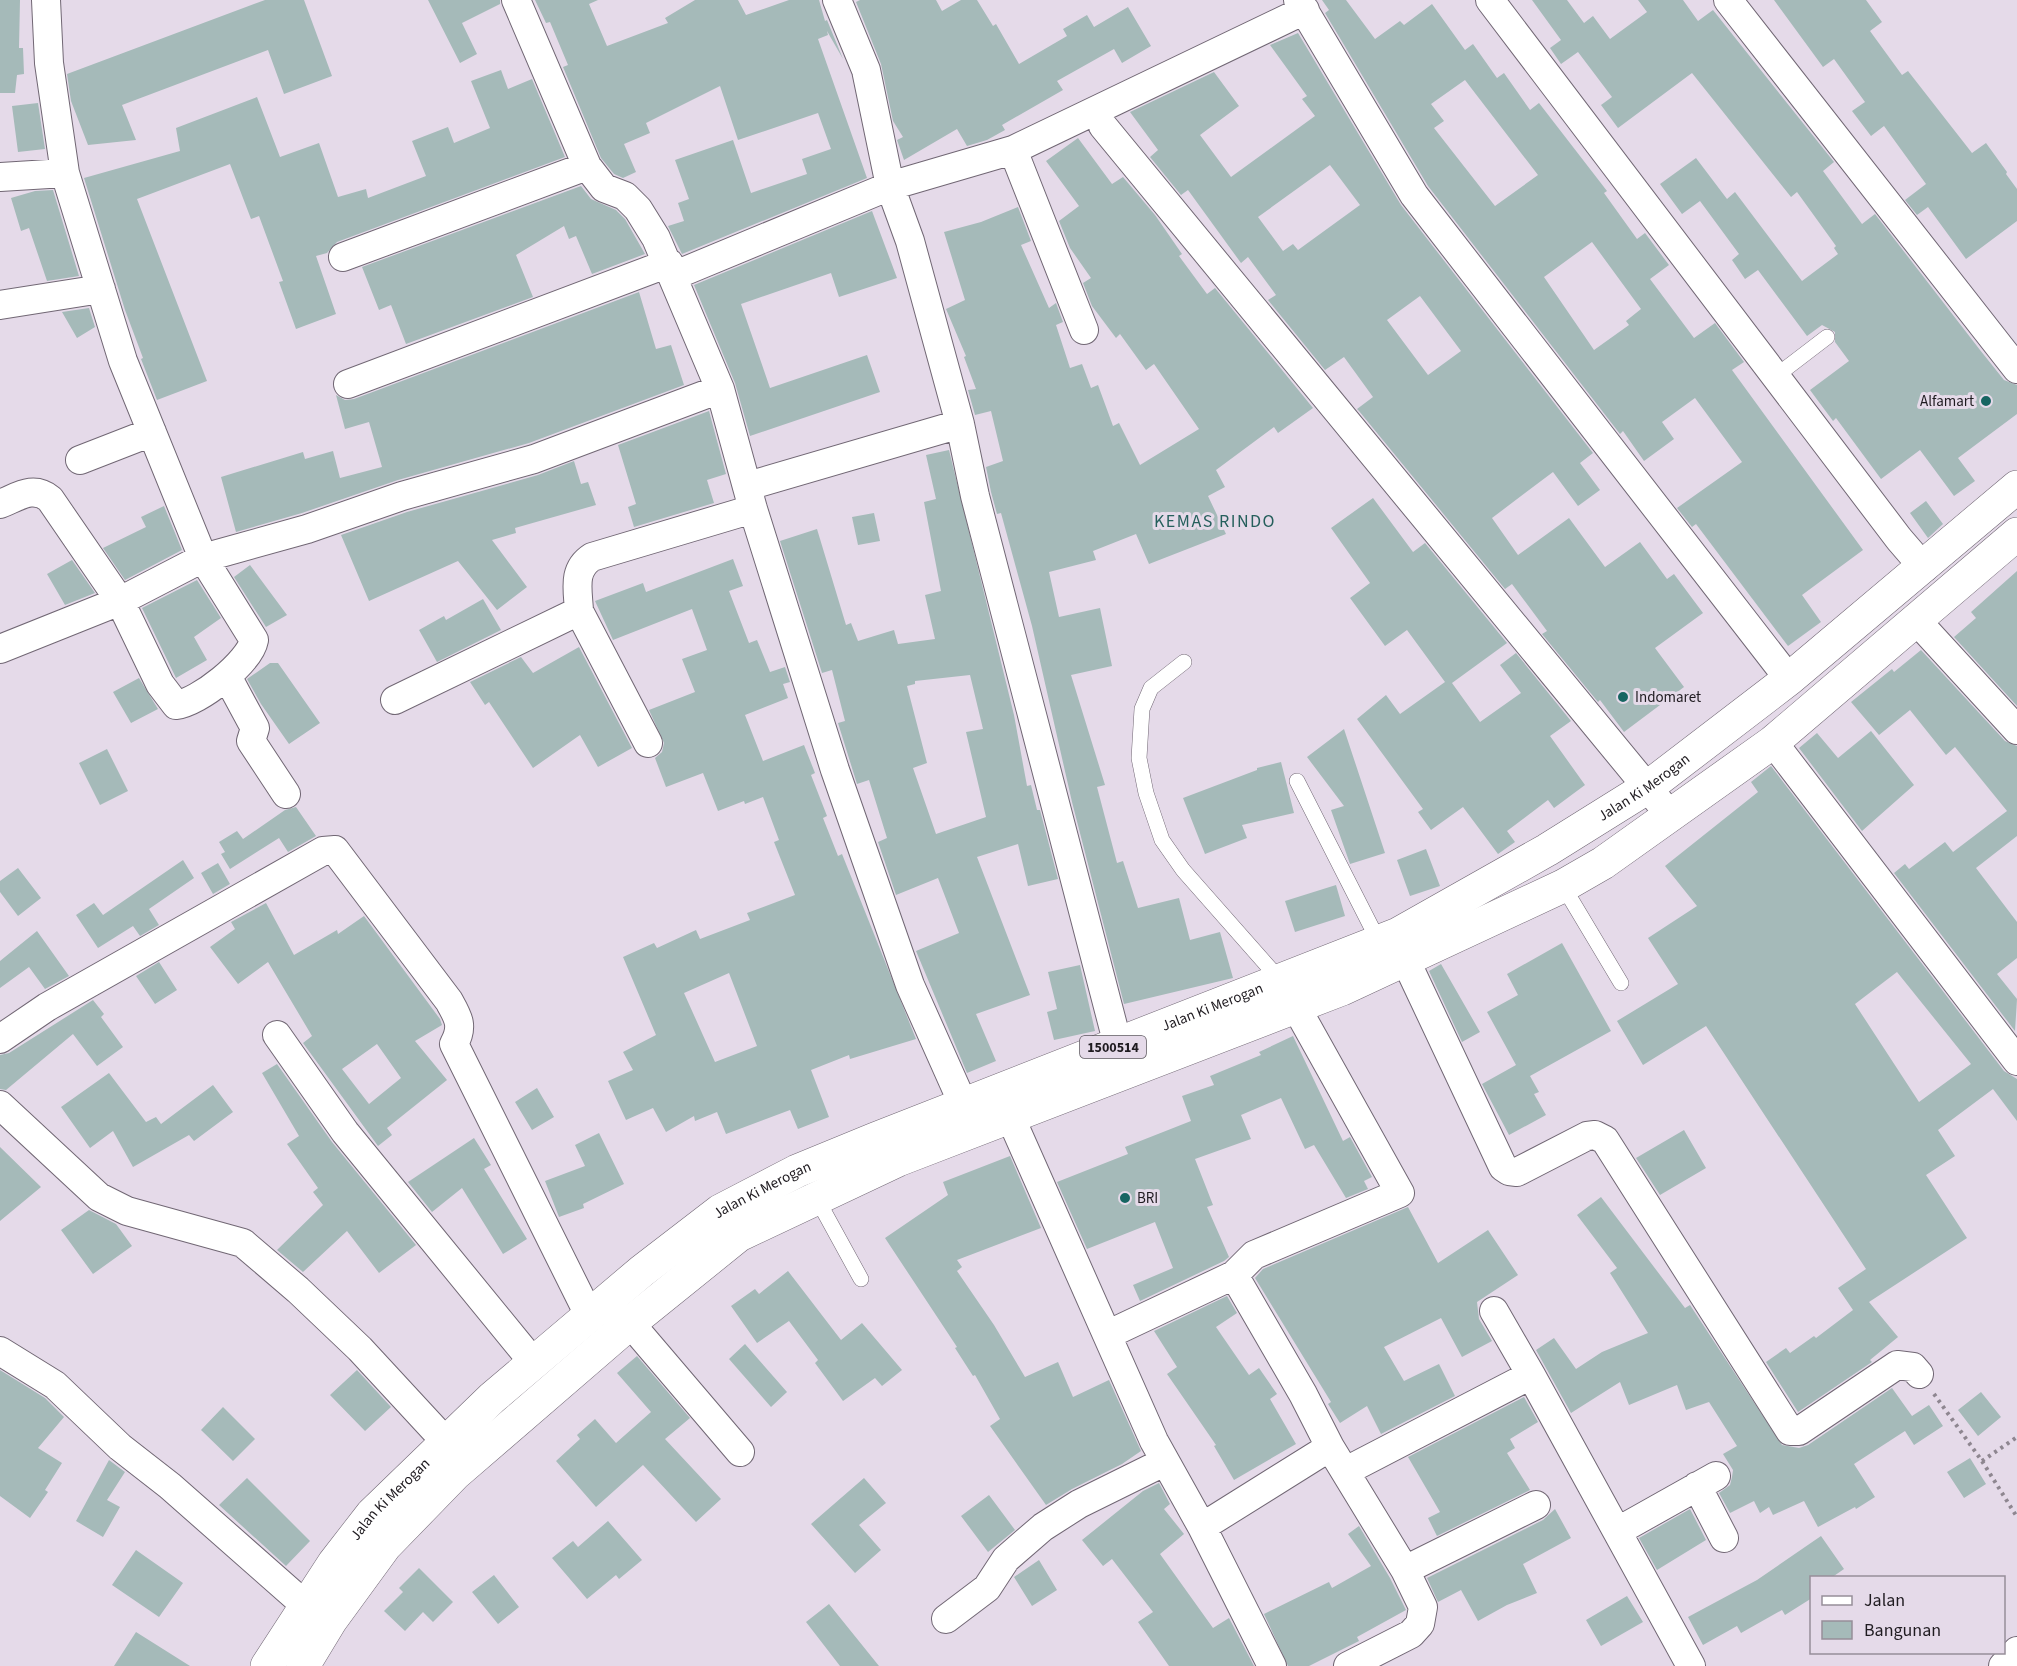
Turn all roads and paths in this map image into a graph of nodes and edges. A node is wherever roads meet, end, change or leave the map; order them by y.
1 (46, 0) edge
2 (516, 0) edge
3 (837, 0) edge
4 (1490, 0) edge
5 (1728, 0) edge
6 (1301, 5) edge
7 (1103, 126) dead end
8 (1013, 150) junction
9 (587, 166) junction
10 (65, 173) junction
11 (0, 177) edge
12 (890, 186) junction
13 (343, 257) dead end
14 (671, 270) junction
15 (101, 289) junction
16 (0, 305) edge
17 (1084, 330) dead end
18 (1827, 337) dead end
19 (2017, 369) edge
20 (1776, 376) junction
21 (348, 384) dead end
22 (720, 389) junction
23 (960, 424) junction
24 (152, 432) junction
25 (80, 460) dead end
26 (2017, 487) edge
27 (751, 498) junction
28 (0, 504) edge
29 (2017, 534) edge
30 (203, 558) junction
31 (1924, 568) junction
32 (120, 601) junction
33 (579, 611) junction
34 (1916, 620) junction
35 (0, 649) edge
36 (1184, 662) dead end
37 (228, 678) junction
38 (1790, 679) junction
39 (395, 700) dead end
40 (2017, 730) edge
41 (1773, 742) junction
42 (648, 743) dead end
43 (1297, 781) dead end
44 (1648, 787) junction
45 (286, 794) dead end
46 (1670, 815) junction
47 (1563, 886) junction
48 (1392, 951) junction
49 (1621, 983) dead end
50 (1289, 994) junction
51 (277, 1035) dead end
52 (0, 1039) edge
53 (1118, 1045) junction
54 (2017, 1061) edge
55 (1004, 1104) junction
56 (0, 1105) edge
57 (964, 1106) junction
58 (816, 1197) junction
59 (1234, 1275) junction
60 (861, 1279) dead end
61 (1494, 1311) dead end
62 (590, 1315) junction
63 (630, 1323) junction
64 (1107, 1335) junction
65 (0, 1351) edge
66 (533, 1362) junction
67 (1919, 1374) joint
68 (1531, 1375) junction
69 (2017, 1437) edge
70 (446, 1442) junction
71 (1330, 1447) junction
72 (740, 1452) dead end
73 (1982, 1461) junction
74 (1164, 1462) junction
75 (1346, 1471) junction
76 (1536, 1505) dead end
77 (2017, 1517) edge
78 (1202, 1527) junction
79 (1618, 1531) junction
80 (1724, 1538) dead end
81 (1405, 1570) junction
82 (305, 1605) junction
83 (946, 1619) dead end
84 (2017, 1651) edge
85 (267, 1666) edge
86 (303, 1666) edge
87 (1272, 1666) edge
88 (1348, 1666) edge
89 (1691, 1666) edge
90 (2003, 1666) edge

1 - 10 street
2 - 9 street
3 - 12 street
4 - 20 street
5 - 19 street
6 - 8 street
6 - 38 street
7 - 44 street
8 - 12 street
8 - 17 street
9 - 13 street
9 - 14 street
10 - 11 street
10 - 15 street
12 - 14 street
12 - 23 street
14 - 21 street
14 - 22 street
15 - 16 street
15 - 24 street
18 - 20 lane
20 - 31 street
22 - 27 street
22 - 30 street
23 - 27 street
23 - 53 street
24 - 25 street
24 - 30 street
26 - 31 highway, Jalan Ki Merogan / 1500514
27 - 33 street
27 - 57 street
28 - 32 street
29 - 34 highway, Jalan Ki Merogan / 1500514
30 - 32 street
30 - 37 street
31 - 38 highway, Jalan Ki Merogan / 1500514
32 - 35 street
32 - 37 street
33 - 39 street
33 - 42 street
34 - 40 street
34 - 41 highway, Jalan Ki Merogan / 1500514
36 - 50 lane
37 - 45 street
38 - 44 highway, Jalan Ki Merogan / 1500514
41 - 46 highway, Jalan Ki Merogan / 1500514
41 - 54 street
43 - 48 lane
44 - 46 street
44 - 48 highway, Jalan Ki Merogan / 1500514
46 - 47 highway, Jalan Ki Merogan / 1500514
47 - 48 highway, Jalan Ki Merogan / 1500514
47 - 49 lane
48 - 50 highway, Jalan Ki Merogan / 1500514
48 - 67 street
50 - 53 highway, Jalan Ki Merogan / 1500514
50 - 55 highway, Jalan Ki Merogan / 1500514
50 - 59 street
51 - 66 street
52 - 62 street
53 - 55 highway, Jalan Ki Merogan / 1500514
55 - 57 highway, Jalan Ki Merogan / 1500514
55 - 58 highway, Jalan Ki Merogan / 1500514
55 - 64 street
56 - 70 street
57 - 62 highway, Jalan Ki Merogan / 1500514
58 - 60 lane
58 - 63 highway, Jalan Ki Merogan / 1500514
59 - 64 street
59 - 71 street
61 - 68 street
62 - 66 highway, Jalan Ki Merogan / 1500514
63 - 72 street
63 - 86 highway, Jalan Ki Merogan / 1500514
64 - 74 street
65 - 82 street
66 - 70 highway, Jalan Ki Merogan / 1500514
67 - 73 path
68 - 75 street
68 - 79 street
69 - 73 path
70 - 82 highway, Jalan Ki Merogan / 1500514
71 - 75 street
71 - 78 street
73 - 77 path
74 - 78 street
74 - 83 street
75 - 81 street
76 - 81 street
78 - 87 street
79 - 80 street
79 - 89 street
81 - 88 street
82 - 85 highway, Jalan Ki Merogan / 1500514
84 - 90 street

